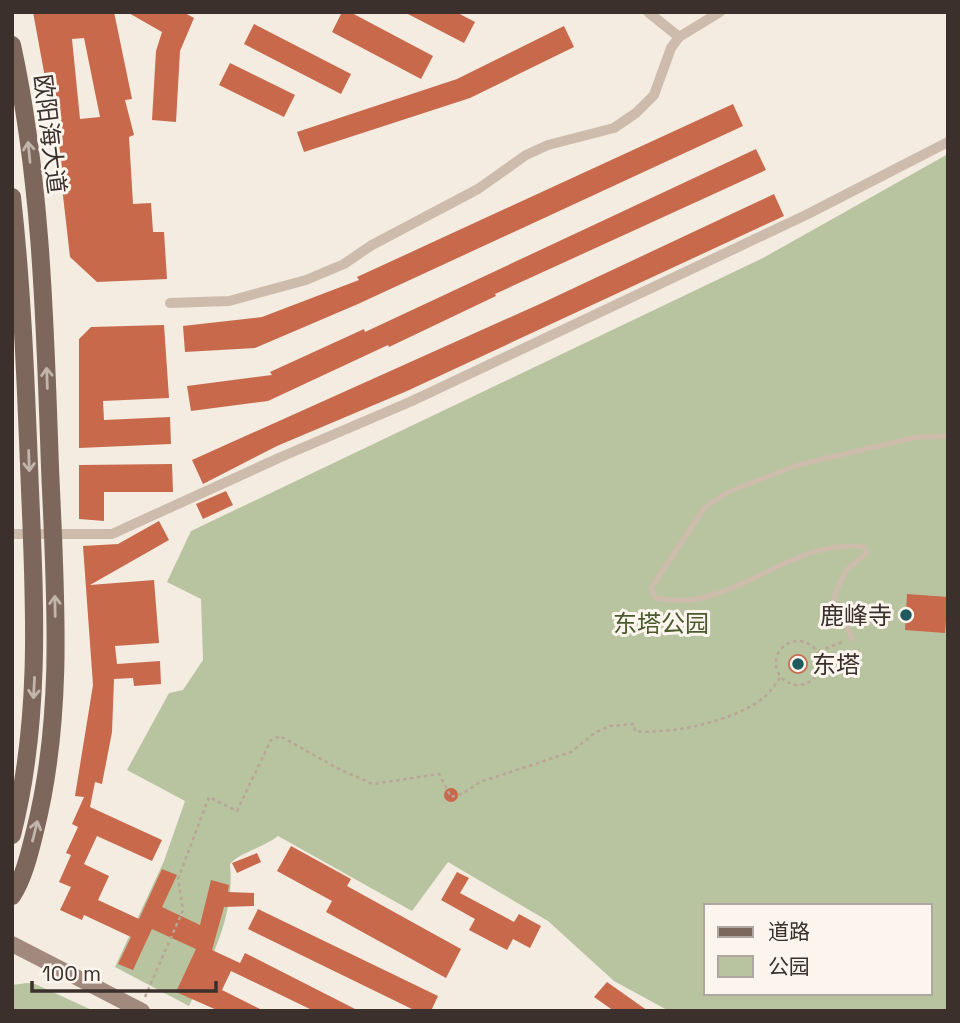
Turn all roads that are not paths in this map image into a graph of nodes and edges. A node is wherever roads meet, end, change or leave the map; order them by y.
1 (648, 12) edge
2 (720, 12) edge
3 (679, 37) junction
4 (12, 45) edge
5 (948, 142) edge
6 (12, 197) edge
7 (170, 303) dead end
8 (18, 310) edge
9 (948, 436) edge
10 (53, 532) junction
11 (32, 533) junction
12 (12, 534) edge
13 (852, 639) road end
14 (12, 835) edge
15 (12, 895) edge
16 (12, 944) edge
17 (141, 1010) edge

1 - 3 street
2 - 3 street
3 - 7 street
10 -> 4 main road, 欧阳海大道
5 - 10 street
6 - 8 main road, 欧阳海大道
8 -> 11 main road, 欧阳海大道
9 - 13 lane
10 - 11 street
15 -> 10 main road, 欧阳海大道
11 - 12 street
11 -> 14 main road, 欧阳海大道
16 - 17 main road

